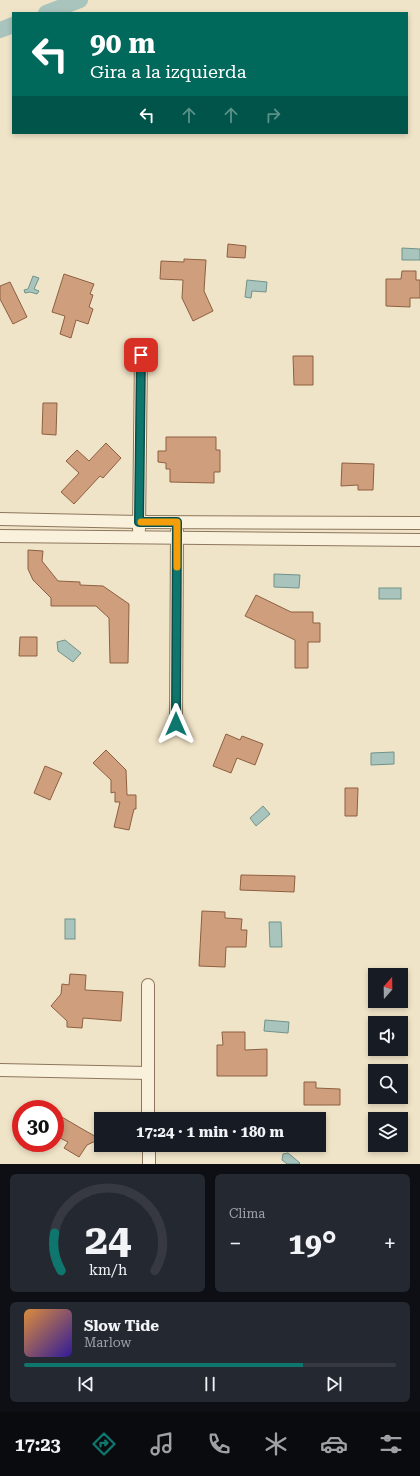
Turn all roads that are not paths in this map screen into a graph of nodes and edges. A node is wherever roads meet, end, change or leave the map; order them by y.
1 (141, 355) dead end
2 (0, 519) edge
3 (139, 522) junction
4 (177, 522) junction
5 (420, 524) edge
6 (0, 536) edge
7 (138, 537) junction
8 (177, 538) junction
9 (420, 540) edge
10 (176, 724) dead end
11 (148, 985) dead end
12 (0, 1070) edge
13 (148, 1073) junction
14 (148, 1112) edge
15 (148, 1152) edge
16 (149, 1164) edge

1 - 3 street
2 - 3 street
3 - 4 street
3 - 7 street
4 - 5 street
4 - 8 street
6 - 7 street
7 - 8 street
8 - 9 street
8 - 10 street
11 - 13 street
12 - 13 street
13 - 14 street
15 - 16 street

